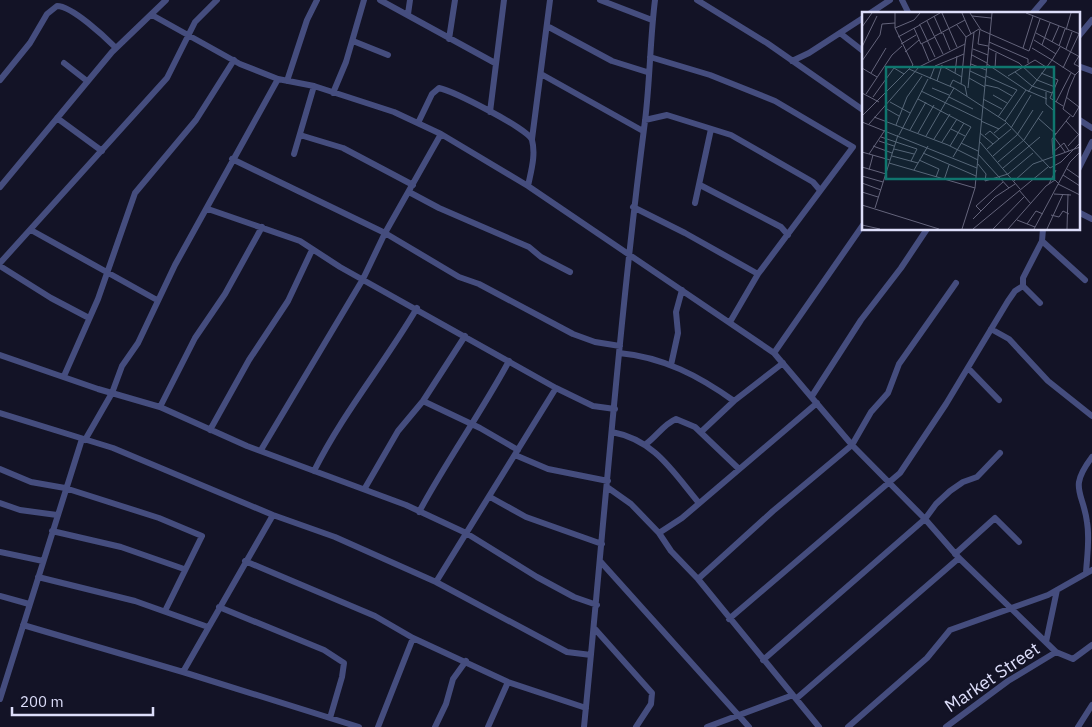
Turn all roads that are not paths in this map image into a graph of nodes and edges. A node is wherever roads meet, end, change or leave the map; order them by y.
1 (166, 0) edge
2 (217, 0) edge
3 (317, 0) edge
4 (364, 0) edge
5 (380, 0) edge
6 (410, 0) edge
7 (455, 0) edge
8 (504, 0) edge
9 (550, 0) edge
10 (600, 0) edge
11 (655, 0) edge
12 (697, 0) edge
13 (711, 0) edge
14 (890, 0) edge
15 (902, 0) edge
16 (1043, 0) edge
17 (710, 8) junction
18 (872, 12) edge
19 (908, 12) edge
20 (1034, 12) edge
21 (408, 14) junction
22 (152, 15) junction
23 (862, 19) edge
24 (652, 20) junction
25 (1092, 20) edge
26 (547, 26) junction
27 (840, 33) junction
28 (190, 34) junction
29 (1080, 35) edge
30 (450, 39) junction
31 (353, 41) junction
32 (116, 48) junction
33 (862, 50) edge
34 (388, 55) dead end
35 (650, 57) junction
36 (234, 60) junction
37 (792, 61) junction
38 (64, 63) dead end
39 (495, 63) junction
40 (1080, 67) edge
41 (1092, 71) edge
42 (647, 72) junction
43 (541, 74) junction
44 (278, 79) junction
45 (0, 80) edge
46 (87, 81) junction
47 (287, 81) junction
48 (314, 86) junction
49 (333, 93) junction
50 (862, 109) edge
51 (490, 112) junction
52 (57, 118) junction
53 (645, 120) junction
54 (1080, 120) edge
55 (418, 123) junction
56 (1092, 128) edge
57 (711, 129) junction
58 (643, 131) junction
59 (441, 134) junction
60 (300, 135) junction
61 (532, 139) junction
62 (1092, 142) edge
63 (102, 151) junction
64 (294, 154) dead end
65 (232, 159) junction
66 (1080, 166) edge
67 (413, 185) junction
68 (700, 185) junction
69 (528, 186) junction
70 (0, 187) edge
71 (819, 189) junction
72 (409, 192) junction
73 (696, 203) dead end
74 (634, 208) junction
75 (208, 209) junction
76 (1080, 213) edge
77 (1092, 219) edge
78 (862, 226) edge
79 (262, 227) junction
80 (31, 230) junction
81 (926, 230) edge
82 (1043, 230) edge
83 (385, 233) junction
84 (788, 235) junction
85 (1042, 241) junction
86 (312, 250) junction
87 (628, 253) junction
88 (0, 264) edge
89 (108, 272) junction
90 (570, 272) dead end
91 (758, 274) junction
92 (363, 279) junction
93 (1085, 280) dead end
94 (956, 283) dead end
95 (1024, 286) junction
96 (682, 290) junction
97 (157, 300) junction
98 (1040, 303) dead end
99 (417, 308) junction
100 (89, 318) junction
101 (730, 322) junction
102 (991, 329) junction
103 (465, 336) junction
104 (620, 346) junction
105 (620, 353) junction
106 (774, 353) junction
107 (0, 355) edge
108 (509, 361) junction
109 (783, 363) junction
110 (671, 365) junction
111 (968, 368) junction
112 (64, 376) junction
113 (556, 388) junction
114 (112, 393) junction
115 (812, 396) junction
116 (423, 400) junction
117 (734, 400) junction
118 (998, 400) dead end
119 (817, 403) junction
120 (160, 407) junction
121 (615, 409) junction
122 (0, 413) edge
123 (1092, 416) edge
124 (472, 425) junction
125 (210, 430) junction
126 (612, 432) junction
127 (701, 432) junction
128 (83, 440) junction
129 (646, 444) junction
130 (852, 445) junction
131 (261, 450) junction
132 (517, 452) junction
133 (1000, 453) dead end
134 (1092, 458) edge
135 (0, 468) edge
136 (739, 469) junction
137 (314, 471) junction
138 (890, 482) junction
139 (608, 484) junction
140 (65, 488) junction
141 (365, 488) junction
142 (490, 497) junction
143 (0, 503) edge
144 (699, 503) junction
145 (419, 512) junction
146 (273, 515) junction
147 (57, 516) junction
148 (925, 520) junction
149 (52, 531) junction
150 (466, 533) junction
151 (659, 533) junction
152 (1019, 542) dead end
153 (602, 544) junction
154 (0, 552) edge
155 (1089, 553) edge
156 (957, 556) junction
157 (43, 561) junction
158 (245, 561) junction
159 (600, 561) junction
160 (184, 569) junction
161 (1089, 571) edge
162 (38, 577) junction
163 (698, 579) junction
164 (436, 582) junction
165 (1057, 590) junction
166 (0, 596) edge
167 (30, 604) junction
168 (597, 605) junction
169 (219, 607) junction
170 (1012, 607) junction
171 (165, 612) junction
172 (729, 619) junction
173 (23, 625) junction
174 (208, 627) junction
175 (595, 629) junction
176 (413, 638) junction
177 (1046, 642) junction
178 (1092, 645) edge
179 (1056, 652) junction
180 (591, 656) junction
181 (763, 660) junction
182 (466, 661) junction
183 (184, 672) junction
184 (508, 682) junction
185 (795, 696) junction
186 (0, 698) edge
187 (1092, 705) edge
188 (586, 708) junction
189 (738, 714) junction
190 (330, 718) junction
191 (359, 727) edge
192 (378, 727) edge
193 (435, 727) edge
194 (488, 727) edge
195 (584, 727) edge
196 (636, 727) edge
197 (707, 727) edge
198 (749, 727) edge
199 (819, 727) edge
200 (848, 727) edge
201 (946, 727) edge
202 (1078, 727) edge

1 - 22 street
2 - 28 street
3 - 47 street
4 - 31 street
5 - 21 street
6 - 21 street
7 - 30 street
8 - 39 street
9 - 26 street
10 - 24 street
11 - 24 street
12 - 17 street
13 - 17 street
14 - 18 street
15 - 19 street
16 - 20 street
17 - 37 street
21 - 30 street
22 - 28 street
22 - 32 street
23 - 27 street
24 - 35 street
25 - 29 street
26 - 42 street
26 - 43 street
27 - 33 street
27 - 37 street
28 - 36 street
28 - 63 street
30 - 39 street
31 - 34 street
31 - 49 street
32 - 45 street
32 - 46 street
35 - 42 street
35 - 71 street
36 - 44 street
36 - 89 street
37 - 50 street
38 - 46 street
39 - 51 street
40 - 41 street
42 - 53 street
43 - 58 street
43 - 61 street
44 - 47 street
44 - 65 street
46 - 52 street
47 - 48 street
48 - 49 street
48 - 60 street
49 - 55 street
51 - 55 street
51 - 61 street
52 - 63 street
52 - 70 street
53 - 57 street
53 - 58 street
54 - 56 street
55 - 59 street
57 - 68 street
57 - 71 street
58 - 74 street
59 - 67 street
59 - 69 street
60 - 64 street
60 - 67 street
61 - 69 street
62 - 66 street
63 - 80 street
65 - 75 street
65 - 83 street
67 - 72 street
68 - 73 street
68 - 84 street
69 - 87 street
71 - 84 street
72 - 83 street
72 - 90 street
74 - 87 street
74 - 91 street
75 - 79 street
75 - 97 street
76 - 77 street
78 - 106 street
79 - 86 street
79 - 120 street
80 - 88 street
80 - 89 street
81 - 115 street
82 - 85 street
83 - 92 street
83 - 104 street
84 - 91 street
85 - 93 street
85 - 95 street
86 - 92 street
86 - 125 street
87 - 96 street
87 - 104 street
88 - 100 street
89 - 97 street
89 - 100 street
91 - 101 street
92 - 99 street
92 - 131 street
94 - 130 street
95 - 98 street
95 - 102 street
96 - 101 street
96 - 110 street
97 - 114 street
99 - 103 street
99 - 137 street
100 - 112 street
101 - 106 street
102 - 111 street
102 - 123 street
103 - 108 street
103 - 116 street
104 - 105 street
105 - 110 street
105 - 121 street
106 - 109 street
107 - 112 street
108 - 113 street
108 - 124 street
109 - 115 street
109 - 117 street
110 - 117 street
111 - 118 street
111 - 138 street
112 - 114 street
113 - 121 street
113 - 132 street
114 - 120 street
114 - 128 street
115 - 119 street
116 - 124 street
116 - 141 street
117 - 127 street
119 - 130 street
119 - 136 street
120 - 125 street
121 - 126 street
122 - 128 street
124 - 132 street
124 - 145 street
125 - 131 street
126 - 129 street
126 - 139 street
127 - 129 street
127 - 136 street
128 - 140 street
128 - 146 street
129 - 144 street
130 - 138 street
130 - 163 street
131 - 137 street
132 - 139 street
132 - 142 street
133 - 148 street
134 - 155 street
135 - 140 street
136 - 144 street
137 - 141 street
138 - 148 street
138 - 172 street
139 - 151 street
139 - 153 street
140 - 147 street
140 - 160 street
141 - 145 street
142 - 150 street
142 - 153 street
143 - 147 street
144 - 151 street
145 - 150 street
146 - 158 street
146 - 164 street
147 - 149 street
148 - 156 street
148 - 181 street
149 - 157 street
149 - 160 street
150 - 164 street
150 - 168 street
151 - 163 street
152 - 156 street
153 - 159 street
154 - 157 street
155 - 161 street
156 - 170 street
156 - 185 street
157 - 162 street
158 - 169 street
158 - 176 street
159 - 168 street
159 - 189 street
160 - 171 street
161 - 165 street
162 - 167 street
162 - 171 street
163 - 172 street
164 - 180 street
165 - 170 street
165 - 177 street
166 - 167 street
167 - 173 street
168 - 175 street
169 - 174 street
169 - 190 street
170 - 177 street
170 - 200 street
171 - 174 street
172 - 181 street
173 - 183 street
173 - 186 street
174 - 183 street
175 - 180 street
175 - 196 street
176 - 182 street
176 - 192 street
177 - 179 street
178 - 179 street
179 - 201 street, Market Street
180 - 188 street
181 - 185 street
182 - 184 street
182 - 193 street
183 - 190 street
184 - 188 street
184 - 194 street
185 - 189 street
185 - 199 street
187 - 202 street
188 - 195 street
189 - 197 street
189 - 198 street
190 - 191 street

